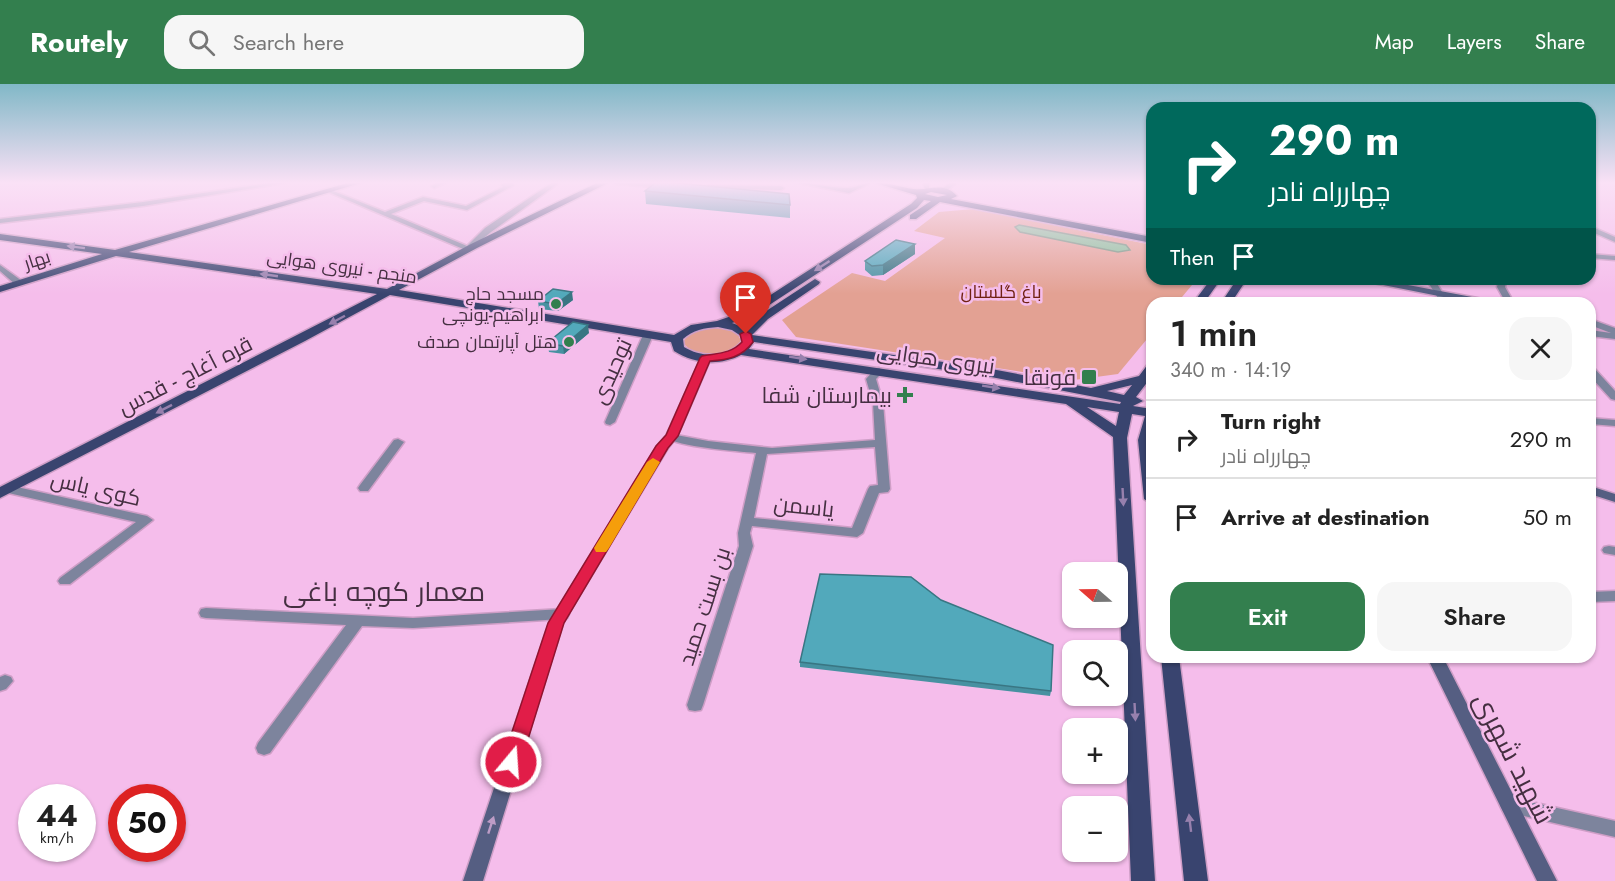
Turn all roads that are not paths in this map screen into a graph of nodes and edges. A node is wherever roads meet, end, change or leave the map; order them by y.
1 (233, 219) edge
2 (397, 219) edge
3 (503, 219) edge
4 (529, 219) edge
5 (893, 219) edge
6 (910, 219) edge
7 (1047, 219) edge
8 (1063, 219) edge
9 (1596, 231) edge
10 (0, 237) edge
11 (1146, 237) edge
12 (1146, 237) edge
13 (861, 240) junction
14 (1615, 240) edge
15 (873, 243) junction
16 (468, 249) junction
17 (116, 253) junction
18 (1596, 256) edge
19 (1615, 258) edge
20 (0, 267) edge
21 (19, 283) junction
22 (1394, 285) edge
23 (1434, 285) edge
24 (0, 289) edge
25 (389, 292) junction
26 (1441, 294) junction
27 (1442, 297) edge
28 (1457, 297) edge
29 (1596, 323) edge
30 (718, 324) junction
31 (1615, 329) edge
32 (1596, 334) edge
33 (648, 335) junction
34 (747, 336) junction
35 (1604, 336) junction
36 (1615, 336) edge
37 (1596, 338) edge
38 (677, 339) junction
39 (740, 351) junction
40 (706, 358) junction
41 (879, 371) junction
42 (1146, 375) edge
43 (1596, 376) edge
44 (1143, 379) junction
45 (1086, 391) junction
46 (1615, 397) edge
47 (1065, 399) junction
48 (1127, 404) junction
49 (1146, 404) edge
50 (1146, 412) edge
51 (1596, 421) edge
52 (610, 422) dead end
53 (1615, 423) edge
54 (671, 436) junction
55 (1120, 436) junction
56 (398, 442) dead end
57 (882, 443) junction
58 (762, 450) junction
59 (364, 488) dead end
60 (4, 491) edge
61 (1596, 492) edge
62 (1615, 498) edge
63 (747, 521) junction
64 (65, 581) dead end
65 (1596, 597) edge
66 (1614, 598) edge
67 (206, 613) dead end
68 (561, 614) junction
69 (358, 620) junction
70 (1171, 663) edge
71 (1438, 663) edge
72 (695, 705) dead end
73 (264, 748) dead end
74 (1509, 805) junction
75 (1615, 829) edge
76 (473, 881) edge
77 (1143, 881) edge
78 (1196, 881) edge
79 (1547, 881) edge

1 - 17 main road, بهار
2 - 16 street
3 - 16 street
4 - 16 main road, قره آغاج - قدس
5 - 13 main road
6 - 15 main road
7 - 12 main road
8 - 11 main road
9 - 14 street
17 -> 10 main road, منجم - نیروی هوایی
13 - 15 main road
13 -> 30 main road
15 - 34 main road
16 - 25 main road, قره آغاج - قدس
17 - 21 main road, بهار
25 -> 17 main road, منجم - نیروی هوایی
18 - 19 street
20 - 21 street
21 - 24 main road, بهار
22 - 26 main road
23 - 26 street
25 - 33 main road, منجم - نیروی هوایی
25 -> 60 main road, قره آغاج - قدس
26 - 27 street
26 - 28 main road
29 - 31 street
30 - 34 main road, نیروی هوایی
30 - 38 main road
32 - 35 street
33 - 38 main road, منجم - نیروی هوایی
33 - 52 street, توحیدی
34 - 39 main road
34 - 45 main road, نیروی هوایی
35 - 36 street
35 - 37 street
38 - 40 main road
39 - 40 main road
39 -> 41 main road, نیروی هوایی
40 - 54 main road
41 -> 47 main road, نیروی هوایی
41 - 57 street
42 - 44 main road
43 - 46 street
44 - 45 main road
44 - 48 main road
45 - 48 main road, نیروی هوایی
47 - 48 main road, نیروی هوایی
47 - 55 main road
48 - 49 main road
48 - 50 main road
48 - 55 main road
51 - 53 street
54 - 58 street
54 - 68 main road
55 -> 77 main road
56 - 59 street
57 - 58 street
57 - 63 street, یاسمن
58 - 63 street, بن بست حمید
60 - 64 street, کوی یاس
61 - 62 main road
63 - 72 street, بن بست حمید
65 - 66 street
67 - 69 street, معمار کوچه باغی
68 - 69 street, معمار کوچه باغی
76 -> 68 main road
69 - 73 street
78 -> 70 main road
71 - 74 main road, شهید شهری
74 - 75 street
74 - 79 main road, شهید شهری

